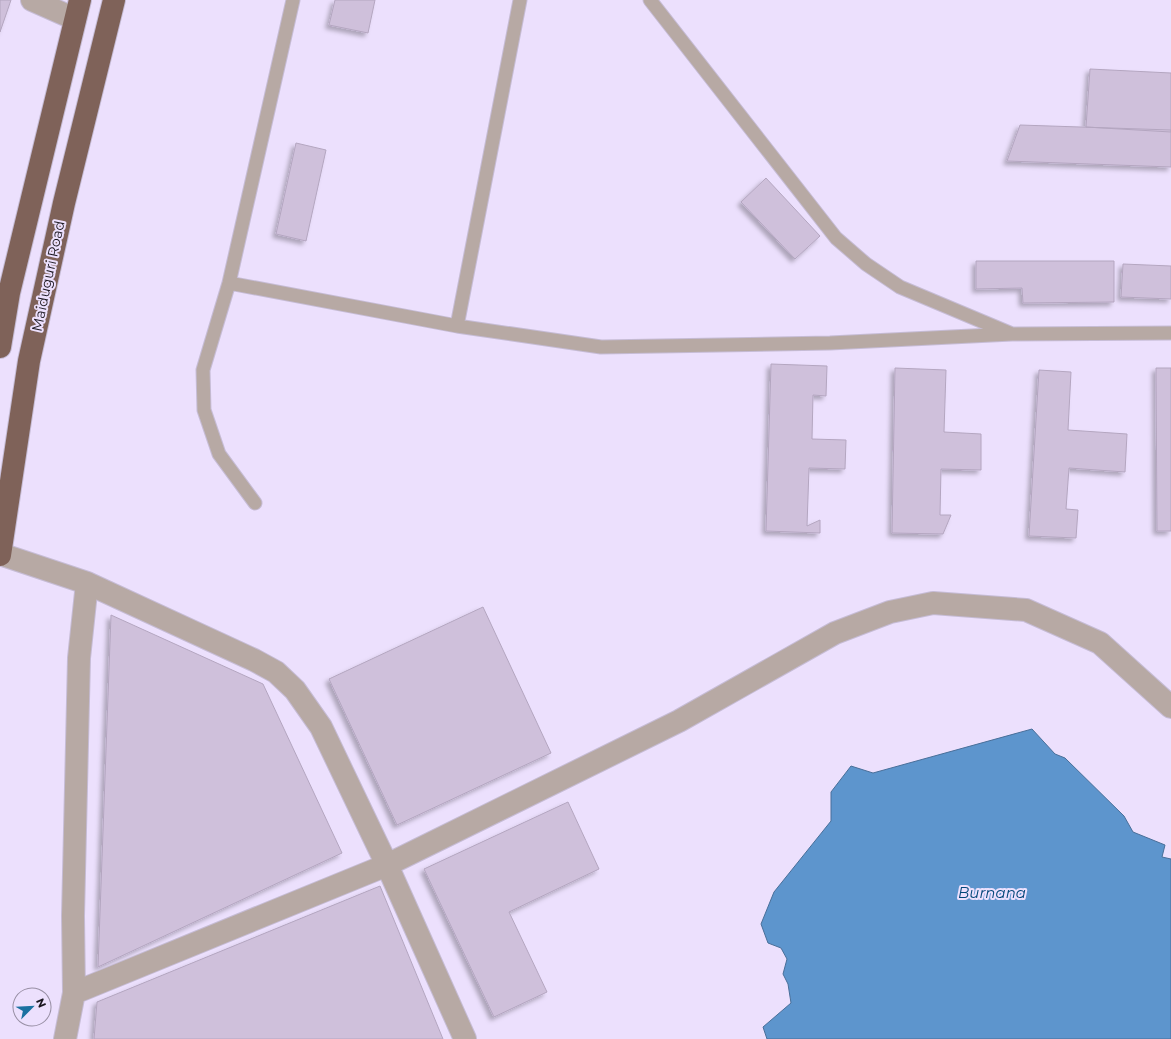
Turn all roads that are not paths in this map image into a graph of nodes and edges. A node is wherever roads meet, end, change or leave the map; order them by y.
1 (32, 0) edge
2 (114, 0) edge
3 (292, 0) edge
4 (520, 0) edge
5 (650, 0) edge
6 (78, 9) edge
7 (229, 283) junction
8 (457, 326) junction
9 (1171, 333) edge
10 (1012, 334) junction
11 (0, 347) edge
12 (255, 503) dead end
13 (0, 554) edge
14 (87, 583) junction
15 (1171, 707) edge
16 (387, 865) junction
17 (74, 993) junction
18 (65, 1039) edge
19 (465, 1039) edge

1 - 6 street
2 - 13 highway, Maiduguri Road
3 - 7 lane
4 - 8 lane
5 - 10 lane
6 - 11 highway
7 - 8 lane
7 - 12 lane
8 - 10 lane
9 - 10 lane
13 - 14 street
14 - 16 street
14 - 17 street
15 - 16 street
16 - 17 street
16 - 19 street
17 - 18 street

